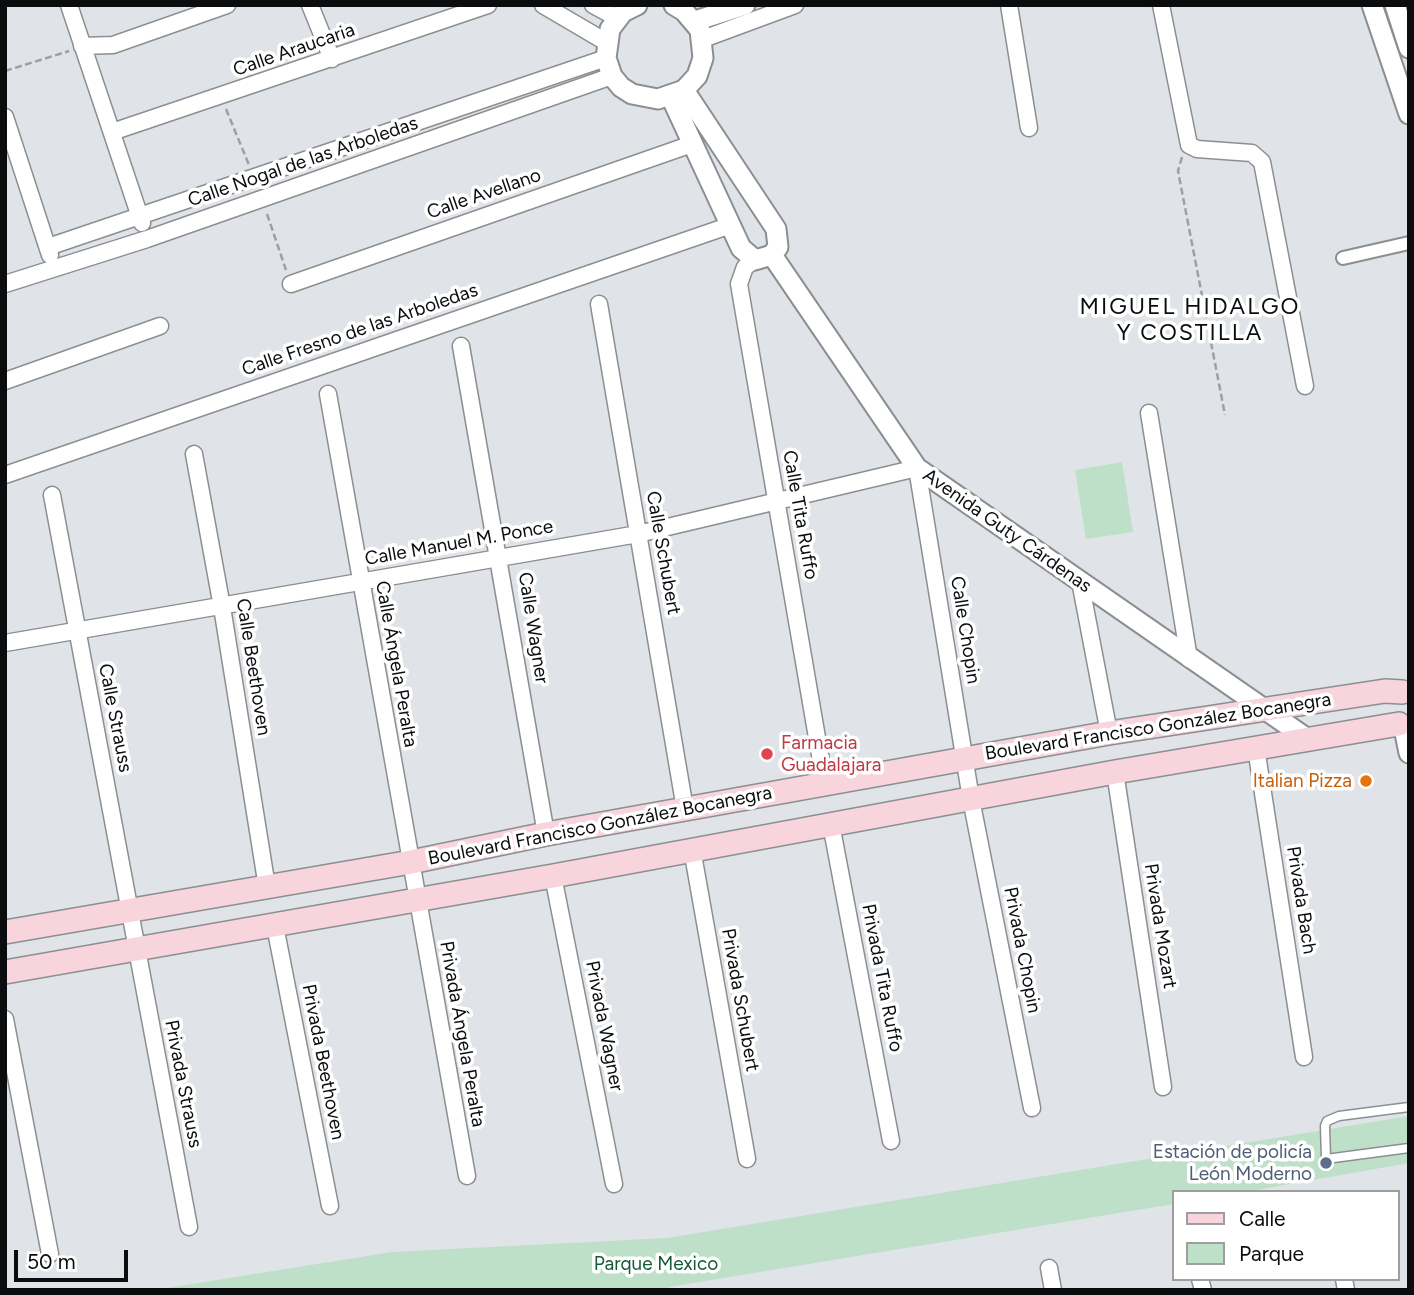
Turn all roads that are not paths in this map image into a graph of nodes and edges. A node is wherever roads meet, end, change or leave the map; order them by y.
1 (69, 5) edge
2 (227, 5) edge
3 (310, 5) edge
4 (488, 5) edge
5 (543, 5) edge
6 (593, 5) edge
7 (674, 5) edge
8 (745, 5) edge
9 (796, 5) edge
10 (1009, 5) edge
11 (1161, 5) edge
12 (1372, 5) edge
13 (1395, 5) edge
14 (628, 9) edge
15 (699, 30) junction
16 (82, 46) junction
17 (1409, 48) edge
18 (332, 59) junction
19 (608, 59) junction
20 (677, 93) junction
21 (1409, 114) edge
22 (5, 117) edge
23 (1029, 128) dead end
24 (112, 132) junction
25 (692, 144) junction
26 (139, 216) junction
27 (728, 226) junction
28 (147, 239) junction
29 (1409, 243) edge
30 (48, 247) junction
31 (764, 257) junction
32 (1343, 257) dead end
33 (54, 268) junction
34 (5, 284) edge
35 (291, 284) road end
36 (599, 304) dead end
37 (160, 326) dead end
38 (461, 346) dead end
39 (5, 382) edge
40 (1305, 386) dead end
41 (328, 394) dead end
42 (1149, 413) dead end
43 (194, 454) dead end
44 (917, 468) junction
45 (5, 475) edge
46 (52, 495) dead end
47 (777, 504) junction
48 (638, 534) junction
49 (500, 556) junction
50 (1080, 581) junction
51 (360, 582) junction
52 (222, 607) junction
53 (78, 631) junction
54 (5, 643) edge
55 (1189, 659) junction
56 (1405, 689) edge
57 (1264, 709) junction
58 (1404, 728) edge
59 (1109, 733) junction
60 (1309, 740) junction
61 (1256, 748) junction
62 (1409, 753) edge
63 (964, 759) junction
64 (1115, 772) junction
65 (825, 784) junction
66 (971, 799) junction
67 (691, 808) junction
68 (831, 824) junction
69 (546, 834) junction
70 (697, 848) junction
71 (411, 862) junction
72 (553, 876) junction
73 (267, 887) junction
74 (417, 899) junction
75 (130, 911) junction
76 (275, 926) junction
77 (5, 932) edge
78 (137, 950) junction
79 (5, 972) edge
80 (5, 1019) edge
81 (1304, 1057) dead end
82 (1163, 1087) dead end
83 (1409, 1107) edge
84 (1032, 1108) dead end
85 (891, 1141) dead end
86 (1409, 1148) edge
87 (747, 1159) dead end
88 (467, 1177) dead end
89 (614, 1184) dead end
90 (330, 1206) dead end
91 (189, 1227) dead end
92 (50, 1254) dead end
93 (1049, 1268) dead end
94 (1053, 1290) edge

1 - 16 street
2 - 16 street
3 - 18 street
4 - 18 street, Calle Araucaria
5 - 19 street
6 - 14 street
7 - 15 street
8 - 15 street
9 - 15 street
10 - 23 street
11 - 40 street
12 - 21 street
13 - 17 street
14 - 19 street
15 - 20 street
16 - 24 street
18 - 24 street, Calle Araucaria
19 - 20 street
19 - 26 street, Calle Nogal de las Arboledas
19 - 28 street, Calle Nogal de las Arboledas
20 - 25 street, Avenida Guty Cárdenas
20 - 31 street
22 - 30 street
24 - 26 street
25 - 27 street, Avenida Guty Cárdenas
25 - 35 street, Calle Avellano
26 - 28 street
26 - 30 street, Calle Nogal de las Arboledas
27 - 31 street, Avenida Guty Cárdenas
27 - 45 street, Calle Fresno de las Arboledas
28 - 33 street, Calle Nogal de las Arboledas
29 - 32 street
30 - 33 street
31 - 44 street, Avenida Guty Cárdenas
31 - 47 street, Calle Tita Ruffo
33 - 34 street, Calle Nogal de las Arboledas
36 - 48 street, Calle Schubert
37 - 39 street
38 - 49 street, Calle Wagner
41 - 51 street, Calle Ángela Peralta
42 - 55 street
43 - 52 street, Calle Beethoven
44 - 47 street, Calle Manuel M. Ponce
44 - 50 street, Avenida Guty Cárdenas
44 - 63 street, Calle Chopin
46 - 53 street, Calle Strauss
47 - 48 street, Calle Manuel M. Ponce
47 - 65 street, Calle Tita Ruffo
48 - 49 street, Calle Manuel M. Ponce
48 - 67 street, Calle Schubert
49 - 51 street, Calle Manuel M. Ponce
49 - 69 street, Calle Wagner
50 - 55 street, Avenida Guty Cárdenas
50 - 59 street
51 - 52 street, Calle Manuel M. Ponce
51 - 71 street, Calle Ángela Peralta
52 - 53 street, Calle Manuel M. Ponce
52 - 73 street, Calle Beethoven
53 - 54 street, Calle Manuel M. Ponce
53 - 75 street, Calle Strauss
55 - 57 street, Avenida Guty Cárdenas
56 - 57 main road, Boulevard Francisco González Bocanegra
56 - 58 main road
57 - 59 main road, Boulevard Francisco González Bocanegra
57 - 60 street, Avenida Guty Cárdenas
58 - 60 main road, Boulevard Francisco González Bocanegra
58 - 62 street
59 - 63 main road, Boulevard Francisco González Bocanegra
60 - 61 main road, Boulevard Francisco González Bocanegra
61 - 64 main road, Boulevard Francisco González Bocanegra
61 - 81 street, Privada Bach
63 - 65 main road, Boulevard Francisco González Bocanegra
63 - 66 street, Calle Chopin
64 - 66 main road, Boulevard Francisco González Bocanegra
64 - 82 street, Privada Mozart
65 - 67 main road, Boulevard Francisco González Bocanegra
66 - 68 main road, Boulevard Francisco González Bocanegra
66 - 84 street, Privada Chopin
67 - 69 main road, Boulevard Francisco González Bocanegra
67 - 70 main road
68 - 70 main road, Boulevard Francisco González Bocanegra
68 - 85 street, Privada Tita Ruffo
69 - 71 main road, Boulevard Francisco González Bocanegra
70 - 72 main road, Boulevard Francisco González Bocanegra
70 - 87 street, Privada Schubert
71 - 73 main road, Boulevard Francisco González Bocanegra
71 - 74 street, Calle Ángela Peralta
72 - 74 main road, Boulevard Francisco González Bocanegra
72 - 89 street, Privada Wagner
73 - 75 main road, Boulevard Francisco González Bocanegra
74 - 76 main road, Boulevard Francisco González Bocanegra
74 - 88 street, Privada Ángela Peralta
75 - 77 main road, Boulevard Francisco González Bocanegra
75 - 78 street, Calle Strauss
76 - 78 main road, Boulevard Francisco González Bocanegra
76 - 90 street, Privada Beethoven
78 - 79 main road, Boulevard Francisco González Bocanegra
78 - 91 street, Privada Strauss
80 - 92 street
83 - 86 lane
93 - 94 street

